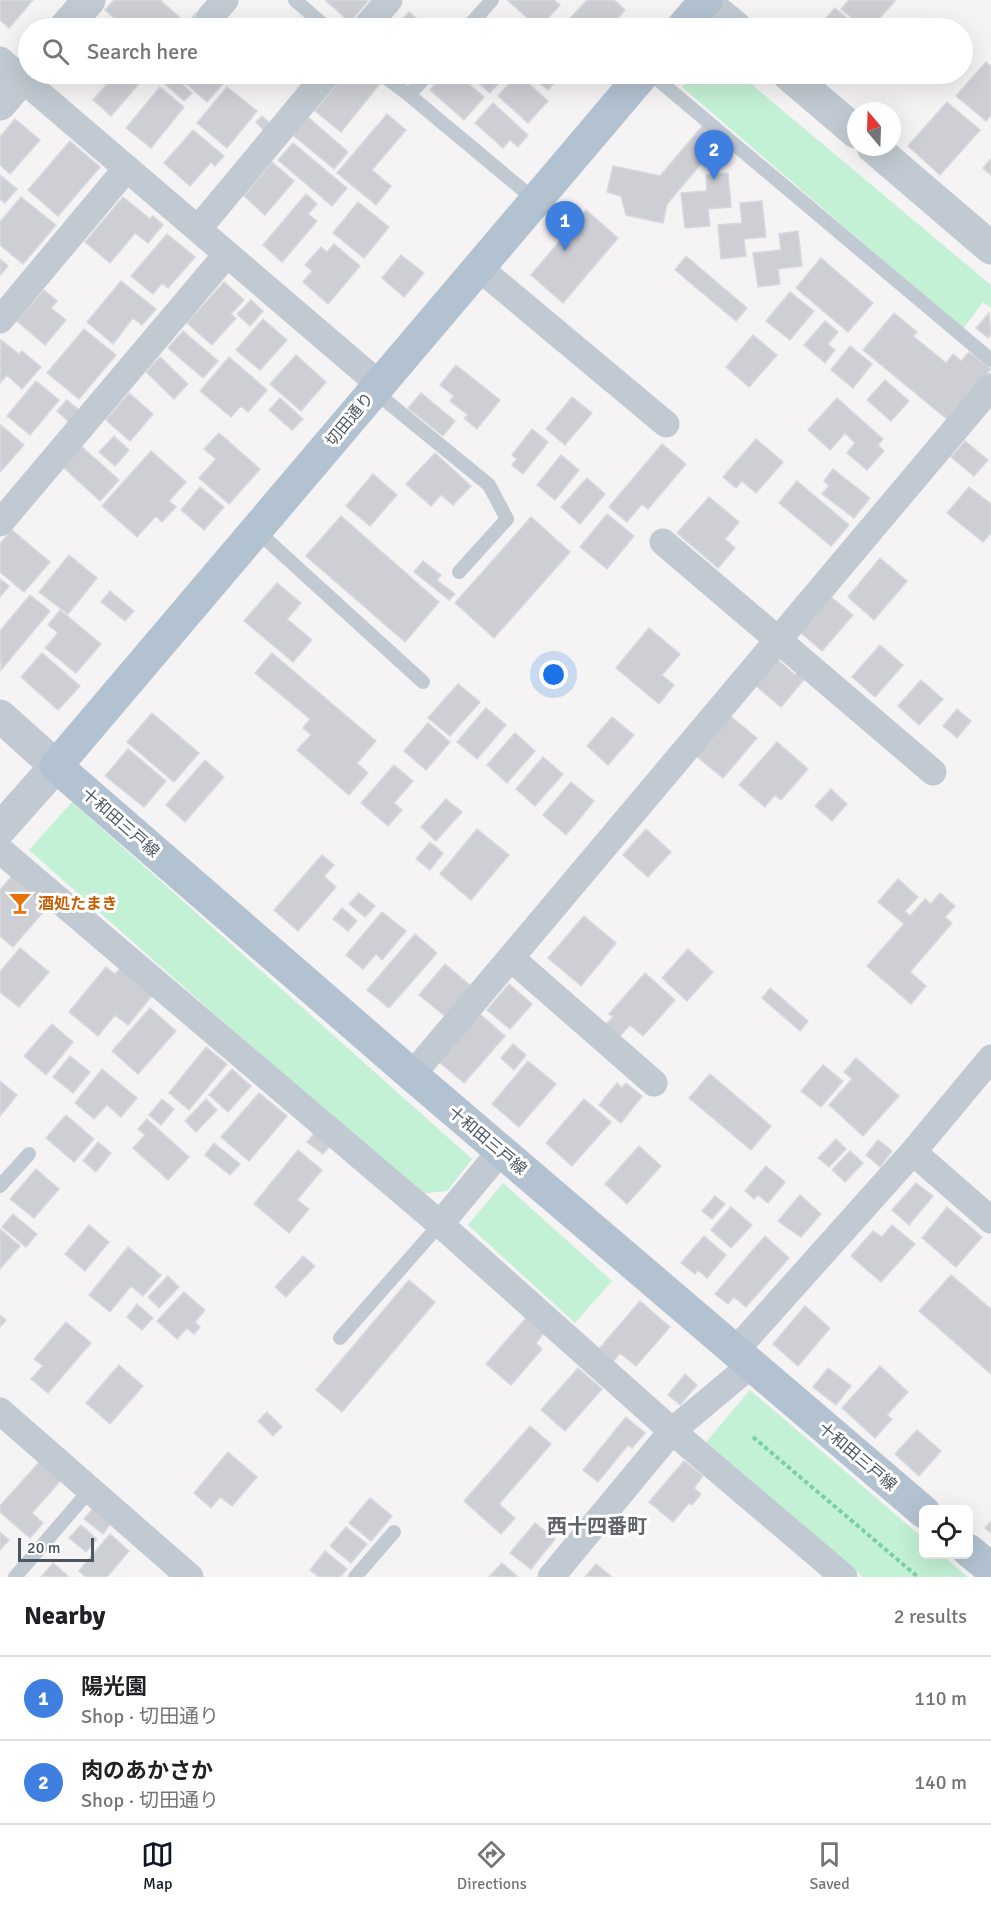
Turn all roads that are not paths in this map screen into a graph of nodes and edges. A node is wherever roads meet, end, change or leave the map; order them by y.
1 (89, 0) edge
2 (295, 0) edge
3 (389, 0) edge
4 (492, 0) edge
5 (704, 1) edge
6 (74, 18) edge
7 (316, 18) edge
8 (374, 18) edge
9 (476, 18) edge
10 (690, 18) edge
11 (724, 18) edge
12 (17, 70) edge
13 (33, 84) edge
14 (319, 84) edge
15 (394, 84) edge
16 (419, 84) edge
17 (634, 84) edge
18 (663, 84) edge
19 (800, 84) edge
20 (409, 95) junction
21 (0, 104) edge
22 (847, 124) edge
23 (884, 156) edge
24 (127, 168) junction
25 (535, 200) junction
26 (198, 229) junction
27 (991, 248) edge
28 (227, 254) junction
29 (478, 267) junction
30 (0, 320) edge
31 (991, 360) edge
32 (376, 387) junction
33 (991, 387) edge
34 (666, 423) dead end
35 (0, 523) edge
36 (256, 530) junction
37 (663, 542) dead end
38 (459, 572) dead end
39 (777, 639) junction
40 (423, 682) dead end
41 (0, 716) edge
42 (56, 766) junction
43 (933, 772) dead end
44 (0, 829) edge
45 (0, 850) edge
46 (512, 959) junction
47 (991, 1058) edge
48 (412, 1075) junction
49 (654, 1083) dead end
50 (501, 1150) junction
51 (913, 1152) junction
52 (29, 1154) dead end
53 (0, 1186) edge
54 (991, 1220) edge
55 (440, 1224) junction
56 (340, 1338) dead end
57 (743, 1358) junction
58 (0, 1411) edge
59 (672, 1431) junction
60 (88, 1491) junction
61 (919, 1508) edge
62 (394, 1532) dead end
63 (973, 1553) edge
64 (991, 1569) edge
65 (15, 1577) edge
66 (190, 1577) edge
67 (355, 1577) edge
68 (551, 1577) edge
69 (844, 1577) edge

1 - 6 street
2 - 7 lane
3 - 8 street
4 - 9 lane
5 - 10 main road
5 - 11 street
12 - 21 street
13 - 24 street
14 - 26 street
15 - 20 lane
16 - 20 lane
17 - 25 main road, 切田通り
18 - 31 lane
19 - 22 street
20 - 25 lane
23 - 27 street
24 - 26 street
24 - 30 street
25 - 29 main road, 切田通り
26 - 28 street
28 - 32 street
28 - 35 street
29 - 32 main road, 切田通り
29 - 34 street
32 - 36 main road, 切田通り
32 - 38 lane
33 - 39 street
36 - 40 lane
36 - 42 main road, 切田通り
37 - 39 street
39 - 43 street
39 - 46 street
41 - 42 street
42 - 44 street
42 - 48 main road, 十和田三戸線
45 - 55 street
46 - 48 street
46 - 49 street
47 - 51 street
48 - 50 main road, 十和田三戸線
50 - 55 street
50 - 57 main road, 十和田三戸線
51 - 54 street
51 - 57 street
52 - 53 lane
55 - 56 lane
55 - 59 street
57 - 59 street
57 - 61 main road, 十和田三戸線
58 - 60 street
59 - 68 street
59 - 69 street
60 - 65 lane
60 - 66 street
62 - 67 lane
63 - 64 main road

